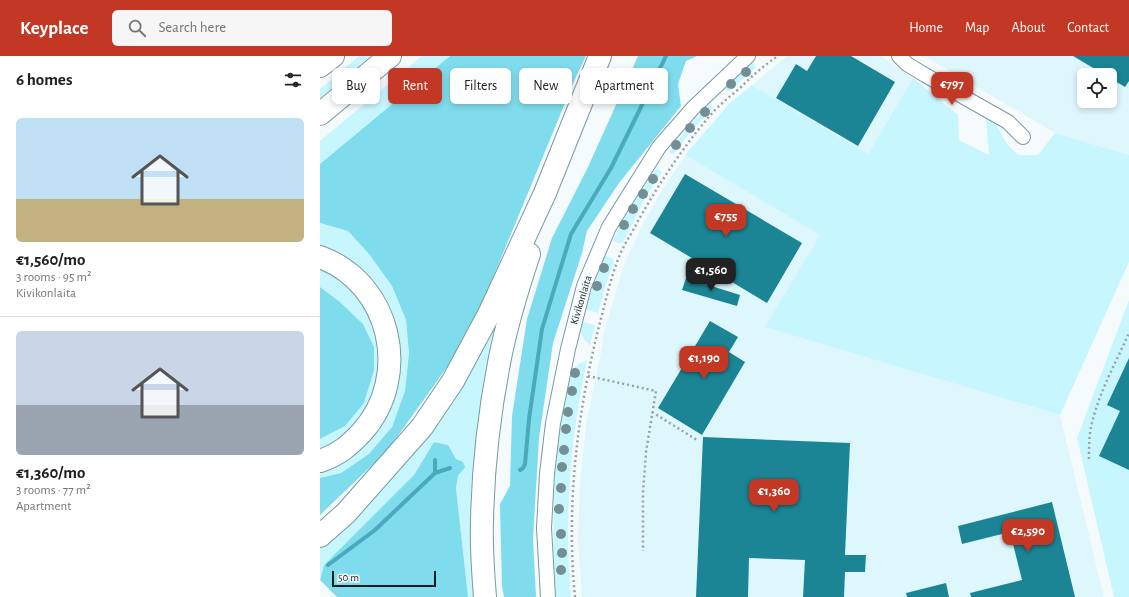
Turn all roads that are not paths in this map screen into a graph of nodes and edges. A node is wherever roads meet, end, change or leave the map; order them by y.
1 (333, 56) edge
2 (390, 56) edge
3 (600, 56) edge
4 (748, 56) edge
5 (899, 56) edge
6 (320, 66) edge
7 (320, 114) edge
8 (1023, 137) dead end
9 (545, 193) junction
10 (320, 257) edge
11 (320, 461) edge
12 (320, 536) edge
13 (485, 597) edge
14 (548, 597) edge

1 - 6 highway
2 - 7 highway
3 - 9 highway
4 - 14 street, Kivikonlaita
5 - 8 street
9 - 12 highway
9 - 13 highway
10 - 11 highway

